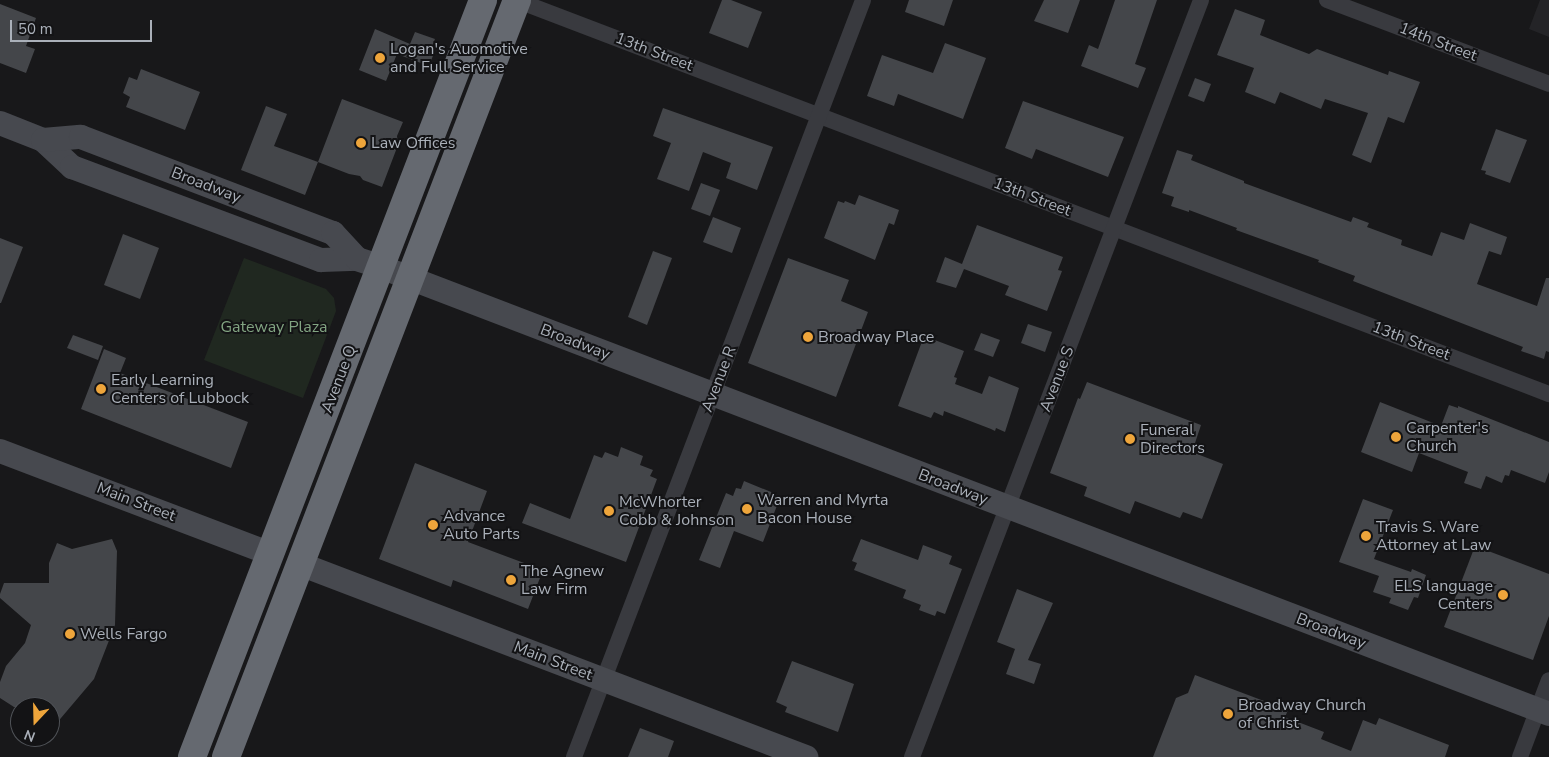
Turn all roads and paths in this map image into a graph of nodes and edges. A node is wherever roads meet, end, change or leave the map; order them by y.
1 (483, 0) edge
2 (516, 0) edge
3 (862, 0) edge
4 (1201, 0) edge
5 (1327, 0) edge
6 (1549, 84) edge
7 (818, 115) junction
8 (0, 123) edge
9 (43, 140) junction
10 (1114, 228) junction
11 (369, 263) junction
12 (410, 278) junction
13 (1549, 394) edge
14 (712, 395) junction
15 (0, 452) edge
16 (1007, 508) junction
17 (271, 554) junction
18 (300, 564) junction
19 (604, 680) junction
20 (1549, 680) edge
21 (1543, 712) edge
22 (199, 752) edge
23 (226, 757) edge
24 (574, 757) edge
25 (806, 757) edge
26 (912, 757) edge
27 (1520, 757) edge

1 - 11 highway, Avenue Q
2 - 7 street, 13th Street
2 - 12 highway, Avenue Q
3 - 7 street, Avenue R
4 - 10 street, Avenue S
5 - 6 street, 14th Street
7 - 10 street, 13th Street
7 - 14 street, Avenue R
8 - 9 main road, Broadway
9 - 11 main road, Broadway
9 - 11 main road, Broadway
10 - 13 street, 13th Street
10 - 16 street, Avenue S
11 - 12 main road, Broadway
11 - 17 highway, Avenue Q
12 - 14 main road, Broadway
12 - 18 highway, Avenue Q
14 - 16 main road, Broadway
14 - 19 street, Avenue R
15 - 17 main road, Main Street
16 - 21 main road, Broadway
16 - 26 street, Avenue S
17 - 22 highway, Avenue Q
18 - 19 main road, Main Street
18 - 23 highway, Avenue Q
19 - 24 street, Avenue R
19 - 25 main road, Main Street
20 - 21 street
21 - 27 street

